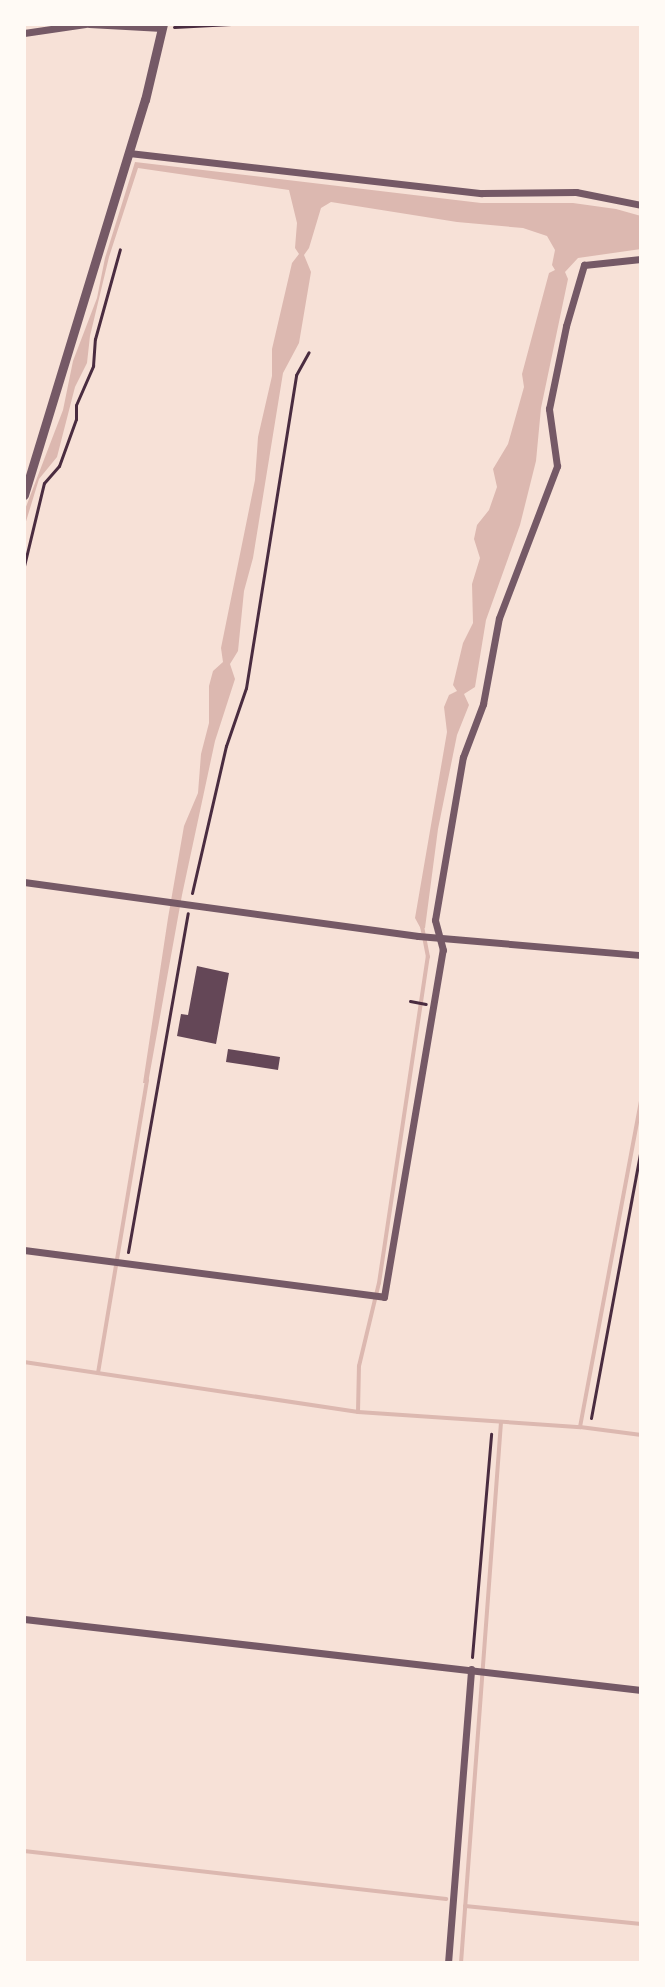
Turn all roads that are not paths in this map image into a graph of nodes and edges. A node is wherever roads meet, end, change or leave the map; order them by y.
1 (87, 24) edge
2 (163, 26) edge
3 (24, 33) edge
4 (129, 153) junction
5 (641, 205) edge
6 (641, 259) edge
7 (24, 495) edge
8 (24, 882) edge
9 (434, 936) junction
10 (641, 955) edge
11 (24, 1250) edge
12 (24, 1619) edge
13 (473, 1670) junction
14 (641, 1690) edge
15 (448, 1963) edge

1 - 2 street
1 - 3 street
2 - 4 street
4 - 5 street
4 - 7 street
6 - 9 street
8 - 9 street
9 - 10 street
9 - 11 street
12 - 13 street
13 - 14 street
13 - 15 street

